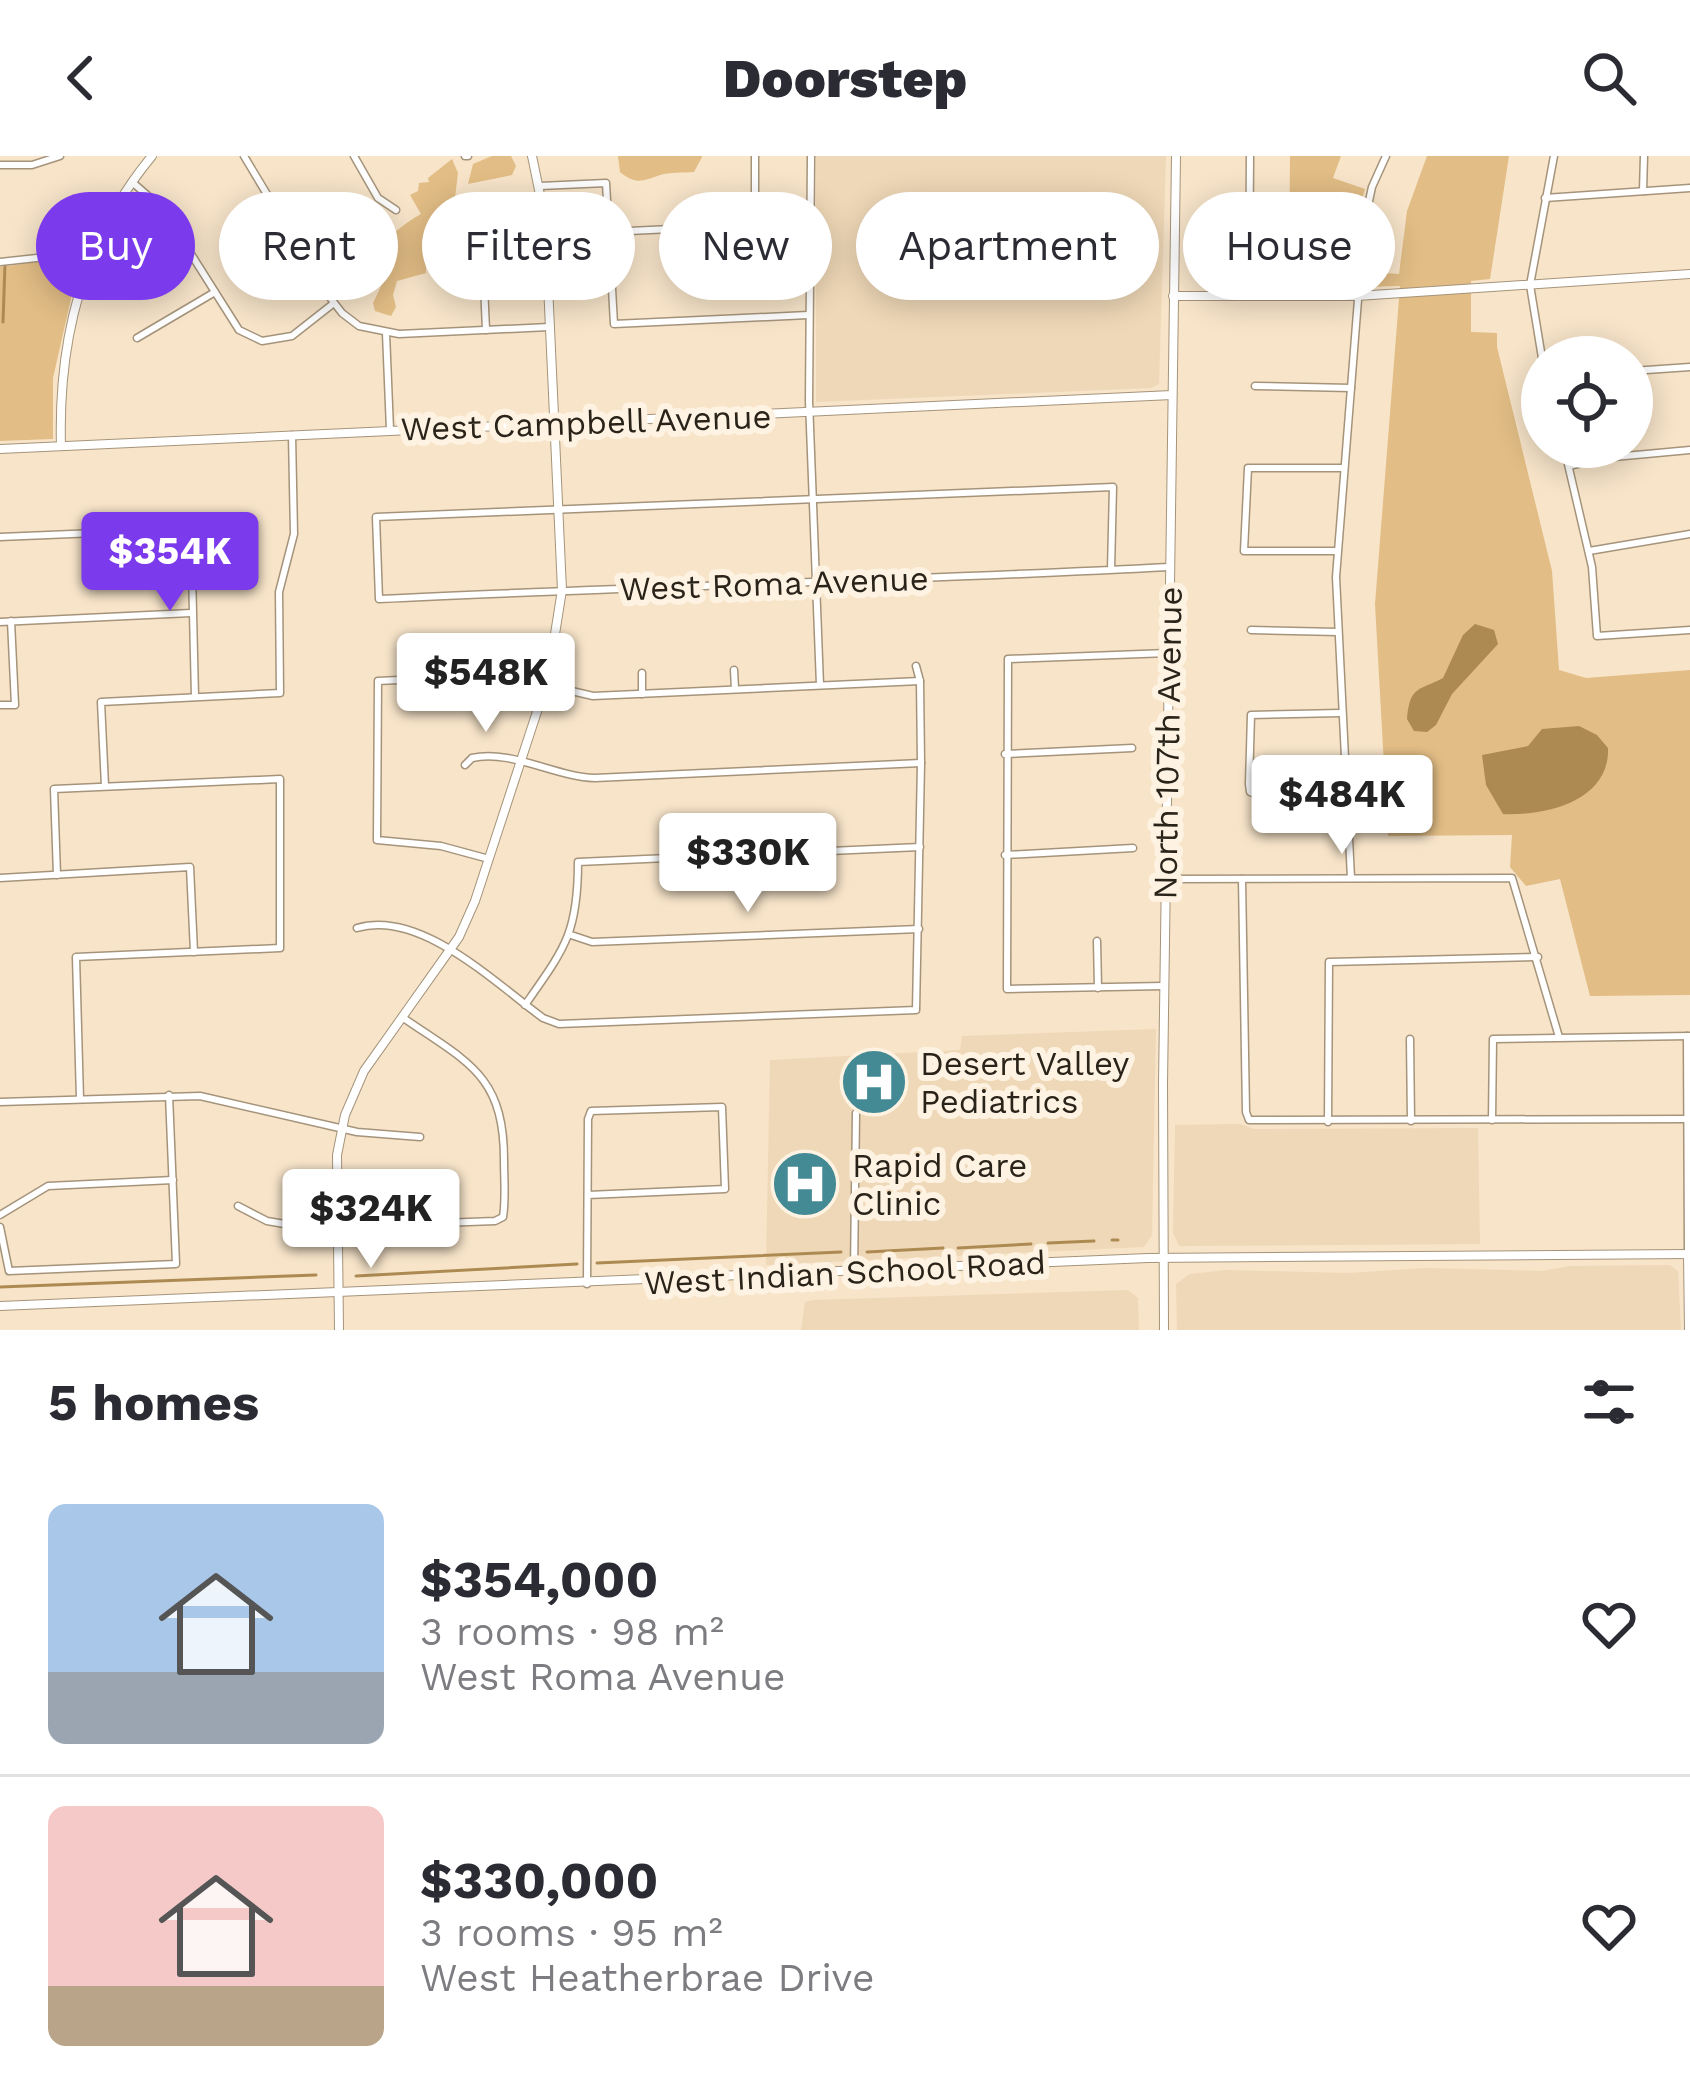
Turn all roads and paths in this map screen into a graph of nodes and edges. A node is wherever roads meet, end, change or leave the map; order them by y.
1 (60, 156) edge
2 (152, 156) edge
3 (244, 156) edge
4 (354, 156) edge
5 (532, 156) edge
6 (755, 156) edge
7 (811, 156) edge
8 (1176, 156) edge
9 (1250, 156) edge
10 (1385, 156) edge
11 (1554, 156) edge
12 (1644, 156) edge
13 (0, 165) edge
14 (132, 182) junction
15 (540, 186) junction
16 (1690, 188) edge
17 (1643, 191) junction
18 (127, 192) edge
19 (375, 192) edge
20 (606, 192) edge
21 (1250, 192) edge
22 (1372, 192) edge
23 (1545, 198) junction
24 (635, 231) edge
25 (36, 258) edge
26 (0, 262) edge
27 (1690, 274) edge
28 (1530, 285) junction
29 (215, 292) junction
30 (1395, 294) edge
31 (1173, 296) junction
32 (1183, 296) edge
33 (78, 300) edge
34 (485, 300) edge
35 (612, 300) edge
36 (1357, 300) edge
37 (334, 303) junction
38 (808, 315) junction
39 (549, 327) junction
40 (487, 330) junction
41 (386, 333) junction
42 (1538, 336) edge
43 (136, 338) dead end
44 (1690, 367) edge
45 (1653, 370) edge
46 (1255, 386) dead end
47 (1351, 388) junction
48 (1172, 395) junction
49 (809, 412) junction
50 (554, 422) junction
51 (390, 430) junction
52 (292, 435) junction
53 (62, 446) junction
54 (0, 448) edge
55 (1690, 450) edge
56 (1653, 453) edge
57 (1344, 468) junction
58 (1569, 468) edge
59 (813, 501) junction
60 (559, 509) junction
61 (1690, 534) edge
62 (0, 537) edge
63 (1337, 551) junction
64 (1589, 551) junction
65 (1169, 567) junction
66 (1111, 570) junction
67 (816, 584) junction
68 (562, 590) junction
69 (191, 613) junction
70 (11, 621) junction
71 (0, 622) edge
72 (1251, 630) dead end
73 (1690, 630) edge
74 (1338, 632) junction
75 (1168, 653) junction
76 (916, 666) dead end
77 (734, 670) dead end
78 (642, 673) dead end
79 (920, 682) junction
80 (546, 685) junction
81 (820, 685) junction
82 (735, 689) junction
83 (642, 694) junction
84 (195, 697) junction
85 (0, 705) edge
86 (1341, 713) junction
87 (1132, 748) dead end
88 (1005, 754) junction
89 (520, 763) junction
90 (921, 763) junction
91 (465, 765) dead end
92 (105, 787) junction
93 (1346, 795) junction
94 (921, 847) junction
95 (1133, 848) dead end
96 (1006, 855) junction
97 (489, 860) junction
98 (57, 875) junction
99 (0, 878) edge
100 (1351, 878) junction
101 (1166, 879) junction
102 (1242, 879) junction
103 (358, 928) dead end
104 (920, 928) junction
105 (571, 935) junction
106 (1097, 941) dead end
107 (449, 951) junction
108 (194, 952) junction
109 (1538, 957) junction
110 (1164, 986) junction
111 (1099, 988) junction
112 (525, 1005) junction
113 (402, 1017) junction
114 (381, 1023) dead end
115 (391, 1032) junction
116 (1688, 1036) edge
117 (1558, 1037) junction
118 (1410, 1039) dead end
119 (504, 1087) dead end
120 (494, 1093) junction
121 (170, 1095) junction
122 (80, 1099) junction
123 (0, 1102) edge
124 (856, 1113) dead end
125 (1689, 1119) edge
126 (1492, 1120) junction
127 (1411, 1121) junction
128 (1328, 1123) junction
129 (341, 1128) junction
130 (420, 1137) dead end
131 (1689, 1178) edge
132 (172, 1180) junction
133 (588, 1195) junction
134 (238, 1205) dead end
135 (0, 1215) edge
136 (0, 1227) edge
137 (337, 1228) junction
138 (1689, 1255) edge
139 (1162, 1258) junction
140 (854, 1272) junction
141 (587, 1284) junction
142 (338, 1294) junction
143 (0, 1306) edge
144 (339, 1330) edge
145 (1164, 1330) edge
146 (1689, 1330) edge

1 - 13 street
2 - 14 street
3 - 37 street
4 - 19 street
5 - 15 street
6 - 24 street
7 - 38 street
8 - 31 street, North 107th Avenue
9 - 21 street
10 - 22 street
11 - 23 street
12 - 17 street
14 - 18 street
14 - 29 street
15 - 20 street
15 - 39 street
16 - 17 street
17 - 23 street
23 - 28 street
25 - 26 street
27 - 28 street
28 - 30 street
28 - 42 street
29 - 37 street
29 - 43 street
31 - 32 street
31 - 48 street, North 107th Avenue
33 - 53 street
34 - 40 street
35 - 38 street
36 - 47 street
37 - 41 street
38 - 49 street
39 - 40 street
39 - 50 street
40 - 41 street
41 - 51 street
44 - 45 street
46 - 47 street
47 - 57 street
48 - 49 street, West Campbell Avenue
48 - 65 street, North 107th Avenue
49 - 50 street, West Campbell Avenue
49 - 59 street
50 - 51 street, West Campbell Avenue
50 - 60 street
51 - 52 street, West Campbell Avenue
52 - 53 street, West Campbell Avenue
52 - 84 street
53 - 54 street, West Campbell Avenue
55 - 56 street
57 - 63 street
57 - 63 street
58 - 64 street
59 - 60 street
59 - 66 street
59 - 67 street
60 - 68 street
60 - 68 street, West Roma Avenue
61 - 64 street
62 - 69 street
63 - 74 street
64 - 73 street
65 - 66 street, West Roma Avenue
65 - 75 street, North 107th Avenue
66 - 67 street, West Roma Avenue
67 - 68 street, West Roma Avenue
67 - 81 street
68 - 80 street
69 - 70 street
69 - 84 street
70 - 71 street
70 - 85 street
72 - 74 street
74 - 86 street
75 - 88 street
75 - 101 street, North 107th Avenue
76 - 79 street
77 - 82 street
78 - 83 street
79 - 81 street
79 - 90 street
80 - 83 street
80 - 89 street
80 - 97 street
81 - 82 street
82 - 83 street
84 - 92 street
86 - 93 street
86 - 93 street
87 - 88 street
88 - 96 street
89 - 90 street
89 - 91 street
89 - 97 street
90 - 94 street
92 - 98 street
92 - 108 street
93 - 100 street
94 - 104 street
94 - 105 street
95 - 96 street
96 - 111 street
97 - 107 street
98 - 99 street
98 - 108 street
100 - 102 street
100 - 109 street
101 - 102 street
101 - 110 street, North 107th Avenue
102 - 128 street
103 - 107 street
104 - 105 street
104 - 112 street
105 - 112 street
106 - 111 street
107 - 112 street
107 - 113 street
108 - 122 street
109 - 117 street
109 - 128 street
110 - 111 street
110 - 139 street, North 107th Avenue
113 - 115 street
113 - 120 street
114 - 115 street
115 - 129 street
116 - 117 street
116 - 125 street
117 - 126 street
118 - 127 street
119 - 120 street
120 - 137 street
121 - 122 street
121 - 129 street
121 - 132 street
122 - 123 street
124 - 140 street
125 - 126 street
125 - 131 street
126 - 127 street
127 - 128 street
129 - 130 street
129 - 137 street
131 - 138 street
132 - 135 street
132 - 136 street
133 - 133 street
133 - 141 street
134 - 137 street
137 - 142 street
138 - 139 street, West Indian School Road
138 - 146 street
139 - 140 street, West Indian School Road
139 - 145 street, North 107th Avenue
140 - 141 street, West Indian School Road
141 - 142 street, West Indian School Road
142 - 143 street, West Indian School Road
142 - 144 street

